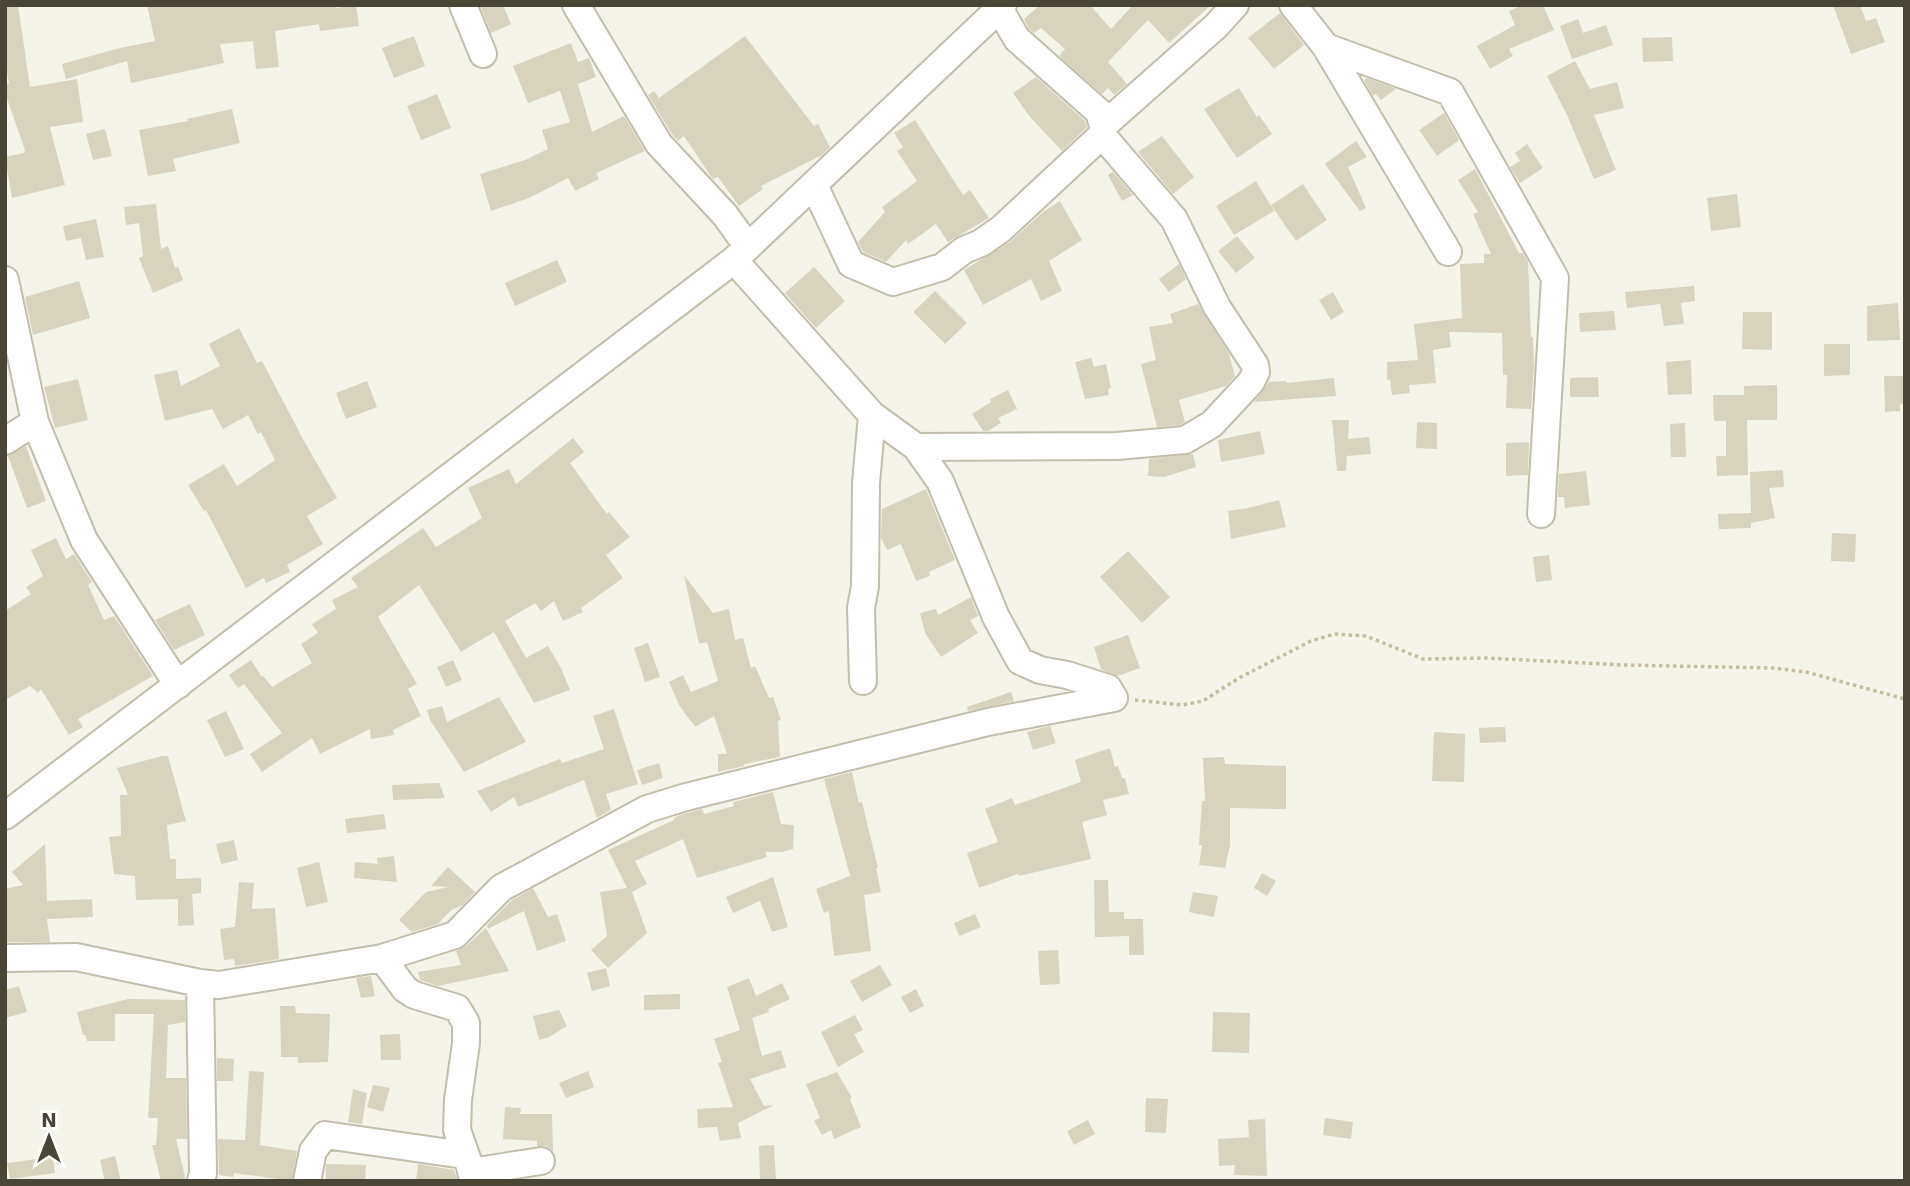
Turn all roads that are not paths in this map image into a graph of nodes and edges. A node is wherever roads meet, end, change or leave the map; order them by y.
1 (463, 5) edge
2 (576, 5) edge
3 (1235, 5) edge
4 (1293, 5) edge
5 (999, 6) edge
6 (1326, 47) junction
7 (483, 54) dead end
8 (1103, 130) junction
9 (814, 186) junction
10 (1448, 251) dead end
11 (741, 254) junction
12 (5, 280) edge
13 (872, 415) junction
14 (35, 422) junction
15 (5, 441) edge
16 (916, 447) junction
17 (1541, 514) dead end
18 (863, 681) dead end
19 (177, 685) junction
20 (5, 816) edge
21 (5, 958) edge
22 (382, 958) junction
23 (201, 983) junction
24 (541, 1161) dead end
25 (470, 1170) edge
26 (208, 1178) edge
27 (307, 1181) edge

1 - 7 street
2 - 11 street
3 - 8 street
4 - 6 street
5 - 8 street
5 - 9 street
6 - 10 street
6 - 17 street
8 - 9 street
8 - 16 street
9 - 11 street
11 - 13 street
11 - 19 street
12 - 14 street
13 - 16 street
13 - 18 street
14 - 15 street
14 - 19 street
16 - 22 street
19 - 20 street
21 - 23 street
22 - 23 street
22 - 25 street
23 - 26 street
24 - 25 street
25 - 27 street

